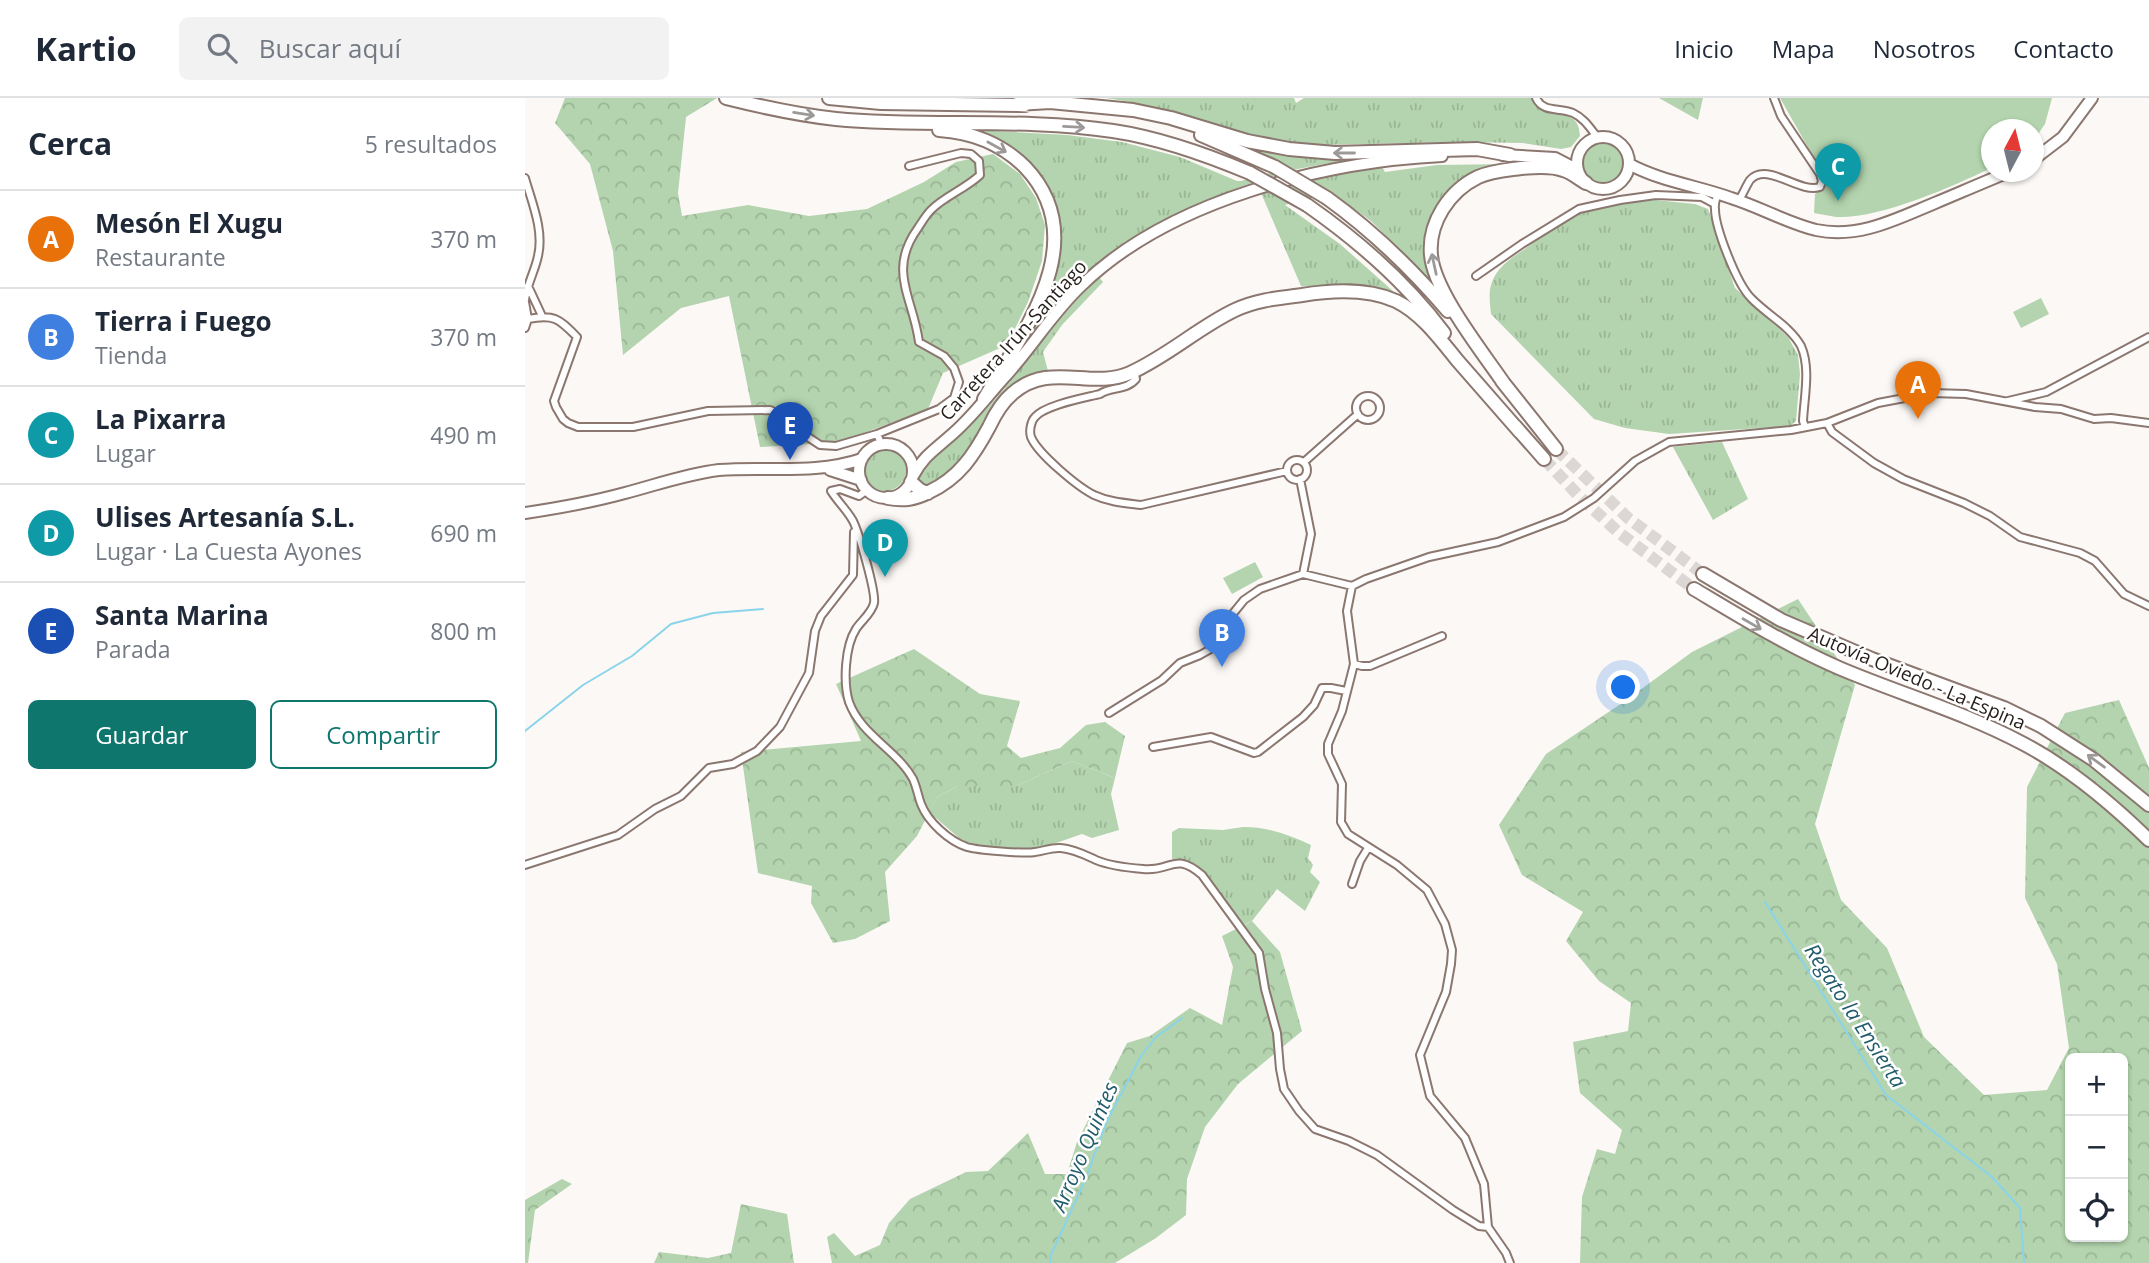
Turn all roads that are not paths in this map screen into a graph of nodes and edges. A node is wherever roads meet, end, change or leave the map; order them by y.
1 (726, 98) edge
2 (829, 98) edge
3 (1536, 98) edge
4 (1774, 98) edge
5 (2092, 98) edge
6 (1017, 104) junction
7 (835, 119) junction
8 (1598, 138) junction
9 (1583, 148) junction
10 (2044, 152) edge
11 (1510, 155) junction
12 (1555, 158) junction
13 (1629, 164) junction
14 (909, 166) dead end
15 (1578, 170) junction
16 (1656, 175) junction
17 (525, 178) edge
18 (1624, 179) junction
19 (1985, 182) edge
20 (1587, 183) junction
21 (1716, 198) junction
22 (1739, 200) junction
23 (1476, 276) dead end
24 (528, 285) junction
25 (525, 301) edge
26 (543, 316) junction
27 (528, 319) junction
28 (525, 328) edge
29 (2149, 337) edge
30 (1134, 371) junction
31 (1505, 386) junction
32 (985, 399) junction
33 (2004, 401) junction
34 (1358, 414) junction
35 (1827, 423) junction
36 (2149, 423) edge
37 (1805, 427) junction
38 (1520, 432) junction
39 (879, 438) junction
40 (939, 444) junction
41 (1556, 449) tunnel mouth
42 (904, 451) junction
43 (862, 459) junction
44 (1544, 459) tunnel mouth
45 (1304, 462) junction
46 (821, 469) junction
47 (1287, 471) junction
48 (912, 479) junction
49 (1300, 480) junction
50 (864, 485) junction
51 (928, 493) junction
52 (888, 498) junction
53 (525, 513) edge
54 (854, 523) junction
55 (1303, 574) junction
56 (1703, 574) tunnel mouth
57 (1352, 586) junction
58 (1694, 589) tunnel mouth
59 (2149, 606) edge
60 (1442, 636) dead end
61 (1354, 664) junction
62 (1346, 691) junction
63 (1109, 713) dead end
64 (1153, 747) dead end
65 (2149, 805) edge
66 (2149, 841) edge
67 (1368, 848) junction
68 (525, 865) edge
69 (1352, 884) dead end
70 (1488, 1227) junction
71 (1510, 1263) edge

1 -> 7 highway
2 - 6 highway
3 - 8 street
4 - 22 street
5 - 10 highway
11 -> 6 highway
6 - 31 highway, bridge
7 -> 32 highway
7 -> 38 highway, bridge
8 - 9 highway
8 - 13 highway
9 - 12 highway, Carretera Irún-Santiago
9 - 15 highway
11 - 12 highway, Carretera Irún-Santiago
11 - 32 highway, Carretera Irún-Santiago
12 - 15 highway, Carretera Irún-Santiago
13 - 16 highway
13 - 18 highway
14 - 39 street
15 - 20 highway
16 - 18 highway
16 - 21 highway
17 - 24 street
18 - 20 highway
19 - 22 highway
31 -> 20 highway
21 - 22 highway
21 - 23 street
21 - 37 street
24 - 25 street
24 - 26 street
25 - 27 street
26 - 27 street
26 - 39 street
27 - 28 street
29 - 33 street
30 - 38 highway
30 - 47 street
30 - 51 highway
31 - 41 highway
32 - 40 highway, Carretera Irún-Santiago
33 - 35 street
33 - 36 street
34 - 34 street
34 - 45 street
35 - 37 street
35 - 59 street
37 - 57 street
38 - 44 highway
39 - 42 highway
39 - 43 highway
40 - 42 highway, Carretera Irún-Santiago
40 - 48 highway, Carretera Irún-Santiago
42 - 48 highway
43 - 46 highway
43 - 50 highway
45 - 47 street
45 - 49 street
46 - 50 highway
46 - 53 highway
47 - 49 street
48 - 51 highway
48 - 52 highway
49 - 55 street
50 - 52 highway
50 - 54 street
51 - 52 highway
54 - 68 street
54 - 70 street
55 - 57 street
55 - 63 street
65 -> 56 highway, Autovía Oviedo - La Espina
57 - 61 street
58 -> 66 highway, Autovía Oviedo - La Espina
60 - 61 street
61 - 62 street
62 - 64 street
62 - 67 street
67 - 69 street
67 - 70 street
70 - 71 street

